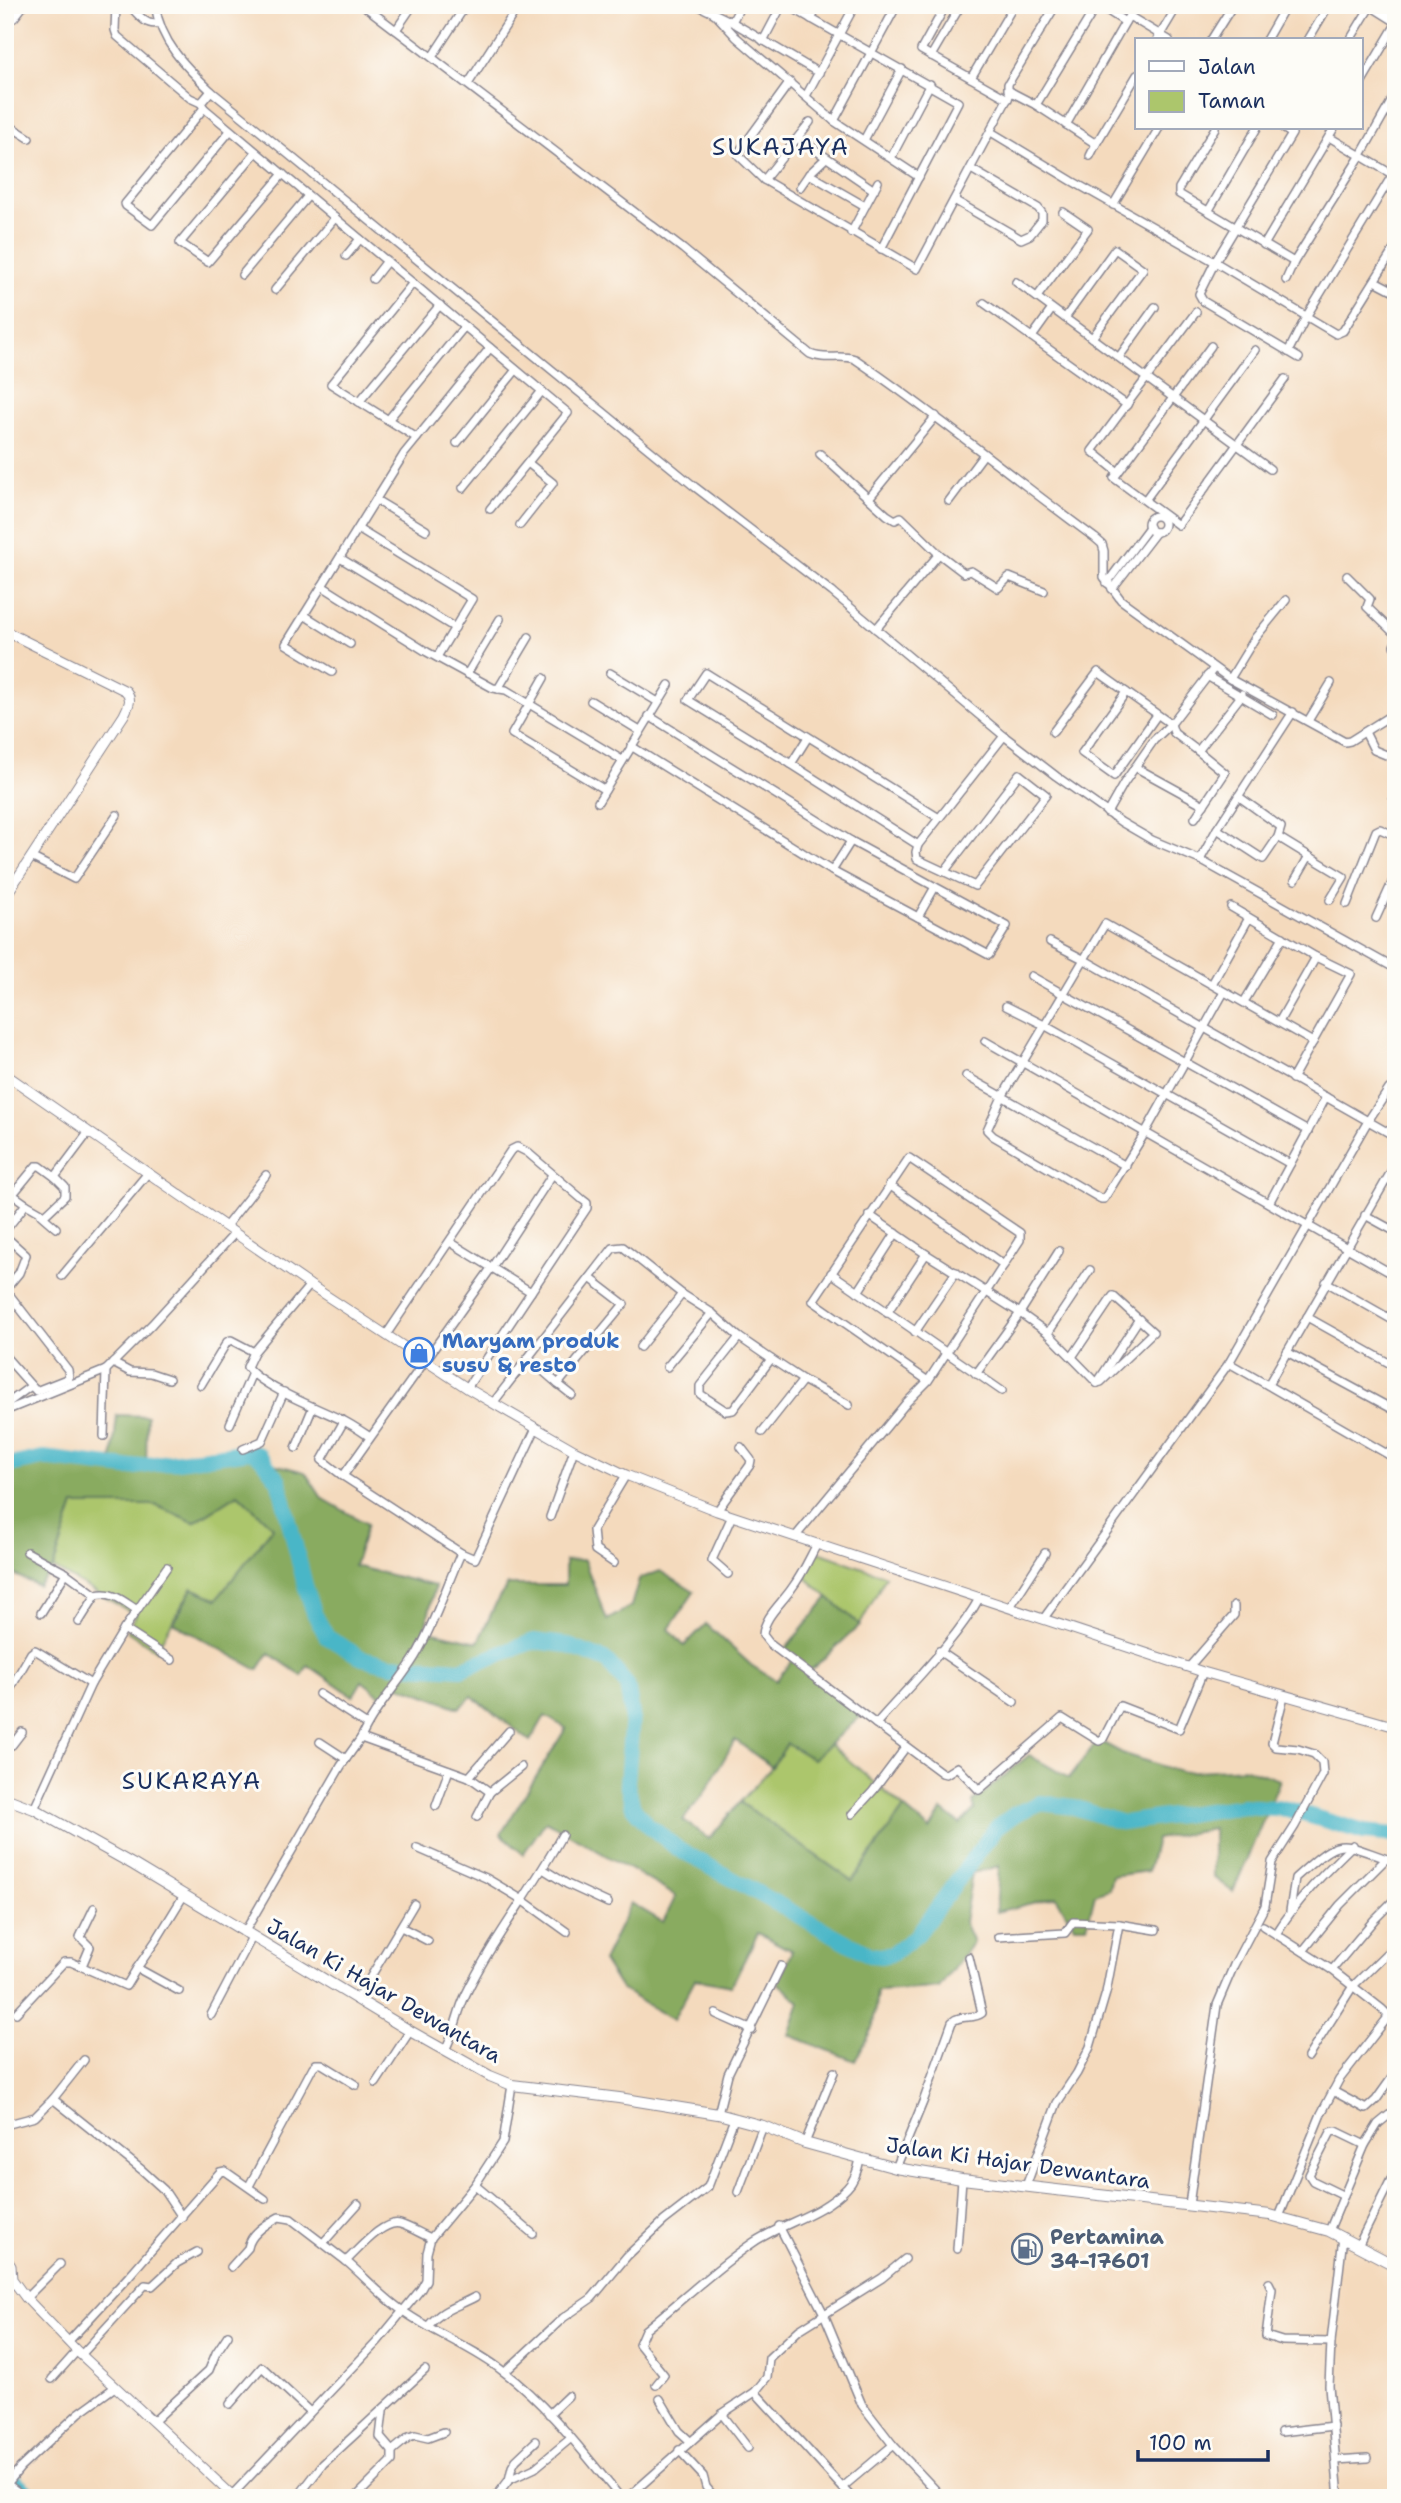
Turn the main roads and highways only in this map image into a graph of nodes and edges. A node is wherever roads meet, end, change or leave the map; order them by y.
1 (5, 1798) edge
2 (1396, 2266) edge

1 - 2 main road, Jalan Ki Hajar Dewantara

